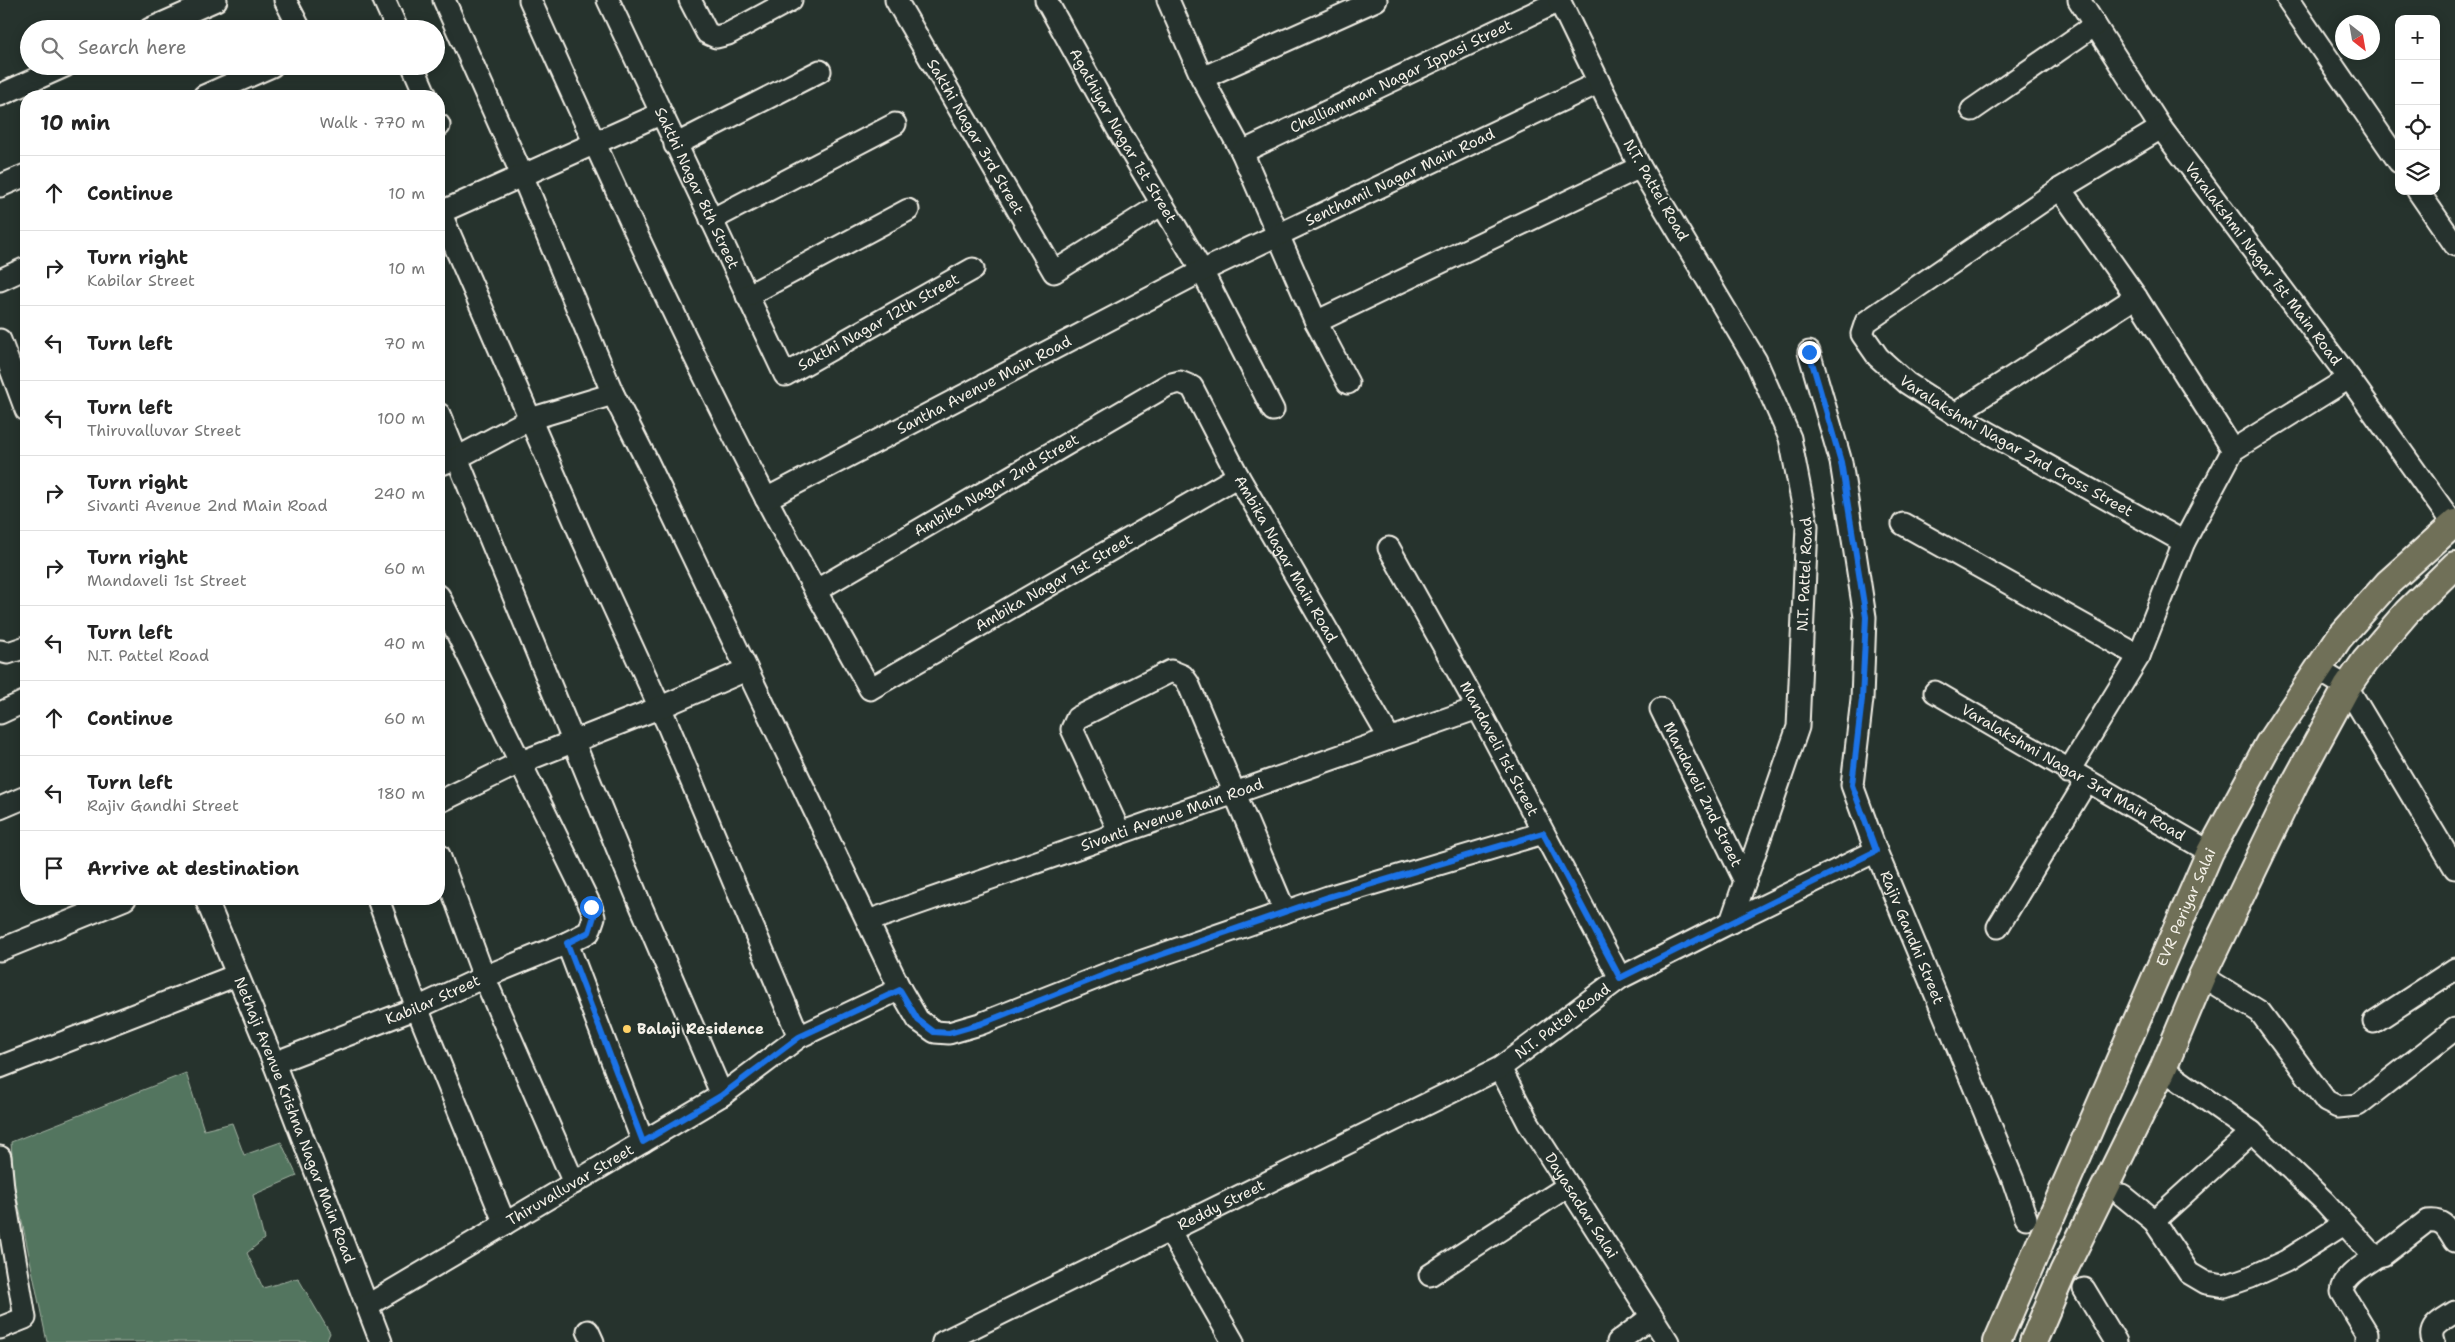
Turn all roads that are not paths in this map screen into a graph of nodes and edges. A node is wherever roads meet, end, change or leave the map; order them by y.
1 (216, 0) edge
2 (285, 0) edge
3 (384, 0) edge
4 (444, 0) edge
5 (530, 0) edge
6 (608, 0) edge
7 (690, 0) edge
8 (791, 0) edge
9 (896, 0) edge
10 (1046, 0) edge
11 (1168, 0) edge
12 (1376, 0) edge
13 (2079, 0) edge
14 (2288, 0) edge
15 (1559, 1) edge
16 (170, 20) edge
17 (295, 20) edge
18 (393, 20) edge
19 (2095, 25) junction
20 (820, 71) dead end
21 (43, 75) edge
22 (252, 75) edge
23 (417, 75) edge
24 (1202, 78) junction
25 (1598, 83) junction
26 (218, 90) edge
27 (423, 90) edge
28 (0, 94) edge
29 (1972, 110) dead end
30 (660, 114) junction
31 (895, 124) dead end
32 (2160, 128) junction
33 (594, 142) junction
34 (675, 145) junction
35 (1242, 152) junction
36 (2395, 156) edge
37 (1640, 167) junction
38 (522, 175) junction
39 (20, 178) edge
40 (0, 186) edge
41 (2060, 189) junction
42 (2421, 195) edge
43 (1162, 204) junction
44 (445, 210) edge
45 (908, 210) dead end
46 (710, 220) junction
47 (445, 224) edge
48 (1278, 236) junction
49 (2455, 245) edge
50 (973, 269) dead end
51 (20, 271) edge
52 (1202, 272) junction
53 (0, 280) edge
54 (747, 296) junction
55 (2136, 298) junction
56 (1316, 322) junction
57 (0, 340) edge
58 (1809, 352) dead end
59 (18, 360) edge
60 (20, 372) edge
61 (784, 375) joint
62 (2349, 378) junction
63 (1180, 382) joint
64 (1348, 383) dead end
65 (613, 394) junction
66 (1273, 410) dead end
67 (1954, 414) junction
68 (530, 419) junction
69 (445, 446) edge
70 (2233, 450) junction
71 (448, 462) edge
72 (1238, 476) junction
73 (766, 499) junction
74 (1903, 524) dead end
75 (2454, 524) edge
76 (2184, 542) junction
77 (1389, 548) dead end
78 (2455, 565) edge
79 (815, 591) junction
80 (445, 609) edge
81 (20, 649) edge
82 (0, 651) edge
83 (2139, 656) junction
84 (2317, 669) junction
85 (746, 670) junction
86 (2347, 687) junction
87 (1936, 692) dead end
88 (20, 704) edge
89 (660, 708) junction
90 (1478, 708) junction
91 (1661, 709) dead end
92 (0, 713) edge
93 (1390, 739) junction
94 (574, 742) junction
95 (519, 764) junction
96 (2077, 777) junction
97 (1235, 793) junction
98 (445, 799) edge
99 (20, 800) edge
100 (0, 808) edge
101 (1120, 833) junction
102 (1543, 833) junction
103 (1876, 851) junction
104 (2210, 852) junction
105 (2455, 868) edge
106 (445, 870) edge
107 (1745, 881) junction
108 (110, 905) edge
109 (208, 905) edge
110 (380, 905) edge
111 (1285, 912) junction
112 (868, 921) junction
113 (1731, 922) junction
114 (1998, 927) dead end
115 (567, 943) junction
116 (0, 950) edge
117 (2455, 969) edge
118 (237, 975) junction
119 (2202, 976) junction
120 (484, 977) junction
121 (1620, 978) junction
122 (900, 990) junction
123 (417, 1008) junction
124 (2374, 1022) dead end
125 (2455, 1029) edge
126 (799, 1037) junction
127 (274, 1063) junction
128 (0, 1067) edge
129 (1500, 1068) junction
130 (2163, 1069) junction
131 (722, 1095) junction
132 (2252, 1132) junction
133 (643, 1142) junction
134 (0, 1157) edge
135 (574, 1183) junction
136 (1568, 1186) junction
137 (1, 1188) edge
138 (2122, 1195) dead end
139 (2026, 1218) dead end
140 (2154, 1222) junction
141 (505, 1224) junction
142 (2344, 1224) junction
143 (1169, 1230) junction
144 (2455, 1241) edge
145 (2377, 1256) junction
146 (1430, 1275) dead end
147 (2084, 1289) dead end
148 (368, 1305) junction
149 (2455, 1312) edge
150 (1651, 1317) junction
151 (0, 1328) edge
152 (380, 1342) edge
153 (943, 1342) edge
154 (1233, 1342) edge
155 (1618, 1342) edge
156 (1668, 1342) edge
157 (1997, 1342) edge
158 (2033, 1342) edge
159 (2116, 1342) edge
160 (2367, 1342) edge
161 (2432, 1342) edge

1 - 16 street
2 - 17 street
3 - 18 street
4 - 38 street
5 - 33 street
6 - 30 street, Sakthi Nagar 8th Street
7 - 8 street
9 - 43 street, Sakthi Nagar 3rd Street
10 - 43 street, Agathiyar Nagar 1st Street
11 - 24 street
12 - 24 street
13 - 19 street, Varalakshmi Nagar 1st Main Road
14 - 36 street
15 - 25 street, N.T. Pattel Road
15 - 35 street, Chelliamman Nagar Ippasi Street
19 - 29 street
19 - 32 street, Varalakshmi Nagar 1st Main Road
20 - 34 street
21 - 28 street
22 - 26 street
23 - 27 street
24 - 35 street
25 - 37 street, N.T. Pattel Road
25 - 48 street, Senthamil Nagar Main Road
30 - 33 street
30 - 34 street, Sakthi Nagar 8th Street
31 - 46 street
32 - 41 street
32 - 62 street, Varalakshmi Nagar 1st Main Road
33 - 38 street
33 - 73 street
34 - 46 street, Sakthi Nagar 8th Street
35 - 48 street
37 - 56 street
37 - 107 street, N.T. Pattel Road
38 - 44 street
38 - 65 street
39 - 40 street
41 - 55 street
41 - 67 street, Varalakshmi Nagar 2nd Cross Street
42 - 49 street
43 - 52 street, Agathiyar Nagar 1st Street
45 - 54 street
46 - 54 street, Sakthi Nagar 8th Street
47 - 68 street
48 - 52 street, Senthamil Nagar Main Road
48 - 56 street
50 - 61 street, Sakthi Nagar 12th Street
51 - 53 street
52 - 66 street, Agathiyar Nagar 1st Street
52 - 73 street, Santha Avenue Main Road
54 - 61 street, Sakthi Nagar 8th Street
55 - 67 street
55 - 70 street
56 - 64 street
57 - 59 street
58 - 103 street, Rajiv Gandhi Street
59 - 60 street
62 - 70 street
62 - 75 street, Varalakshmi Nagar 1st Main Road
63 - 72 street, Ambika Nagar Main Road
63 - 79 street, Ambika Nagar 2nd Street
65 - 68 street
65 - 85 street
67 - 76 street, Varalakshmi Nagar 2nd Cross Street
68 - 71 street
68 - 89 street
69 - 71 street
70 - 76 street
71 - 94 street
72 - 79 street, Ambika Nagar 1st Street
72 - 93 street, Ambika Nagar Main Road
73 - 79 street
74 - 83 street
75 - 84 main road, EVR Periyar Salai
76 - 83 street
77 - 90 street, Mandaveli 1st Street
78 - 86 main road
80 - 95 street
81 - 82 street
83 - 96 street
84 - 86 street
84 - 104 main road, EVR Periyar Salai
85 - 89 street
85 - 112 street
86 - 105 street
86 - 119 main road
87 - 96 street, Varalakshmi Nagar 3rd Main Road
88 - 92 street
89 - 94 street
89 - 126 street
90 - 93 street, Sivanti Avenue Main Road
90 - 102 street, Mandaveli 1st Street
91 - 107 street, Mandaveli 2nd Street
93 - 97 street, Sivanti Avenue Main Road
94 - 95 street
94 - 131 street
95 - 98 street
95 - 115 street, Kabilar Street
96 - 104 street, Varalakshmi Nagar 3rd Main Road
96 - 114 street
97 - 101 street, Sivanti Avenue Main Road
97 - 101 street
97 - 111 street
99 - 100 street
101 - 112 street, Sivanti Avenue Main Road
102 - 111 street
102 - 121 street, Mandaveli 1st Street
103 - 113 street
103 - 139 street, Rajiv Gandhi Street
104 - 157 main road, EVR Periyar Salai
106 - 120 street
107 - 113 street, N.T. Pattel Road
108 - 116 street
109 - 118 street, Nethaji Avenue Krishna Nagar Main Road
110 - 123 street
111 - 122 street
112 - 122 street
113 - 121 street, N.T. Pattel Road
115 - 120 street, Kabilar Street
115 - 133 street
117 - 124 street
118 - 127 street, Nethaji Avenue Krishna Nagar Main Road
118 - 128 street
119 - 125 street
119 - 130 main road
120 - 123 street, Kabilar Street
120 - 135 street
121 - 129 street, N.T. Pattel Road
122 - 126 street, Thiruvalluvar Street
123 - 127 street, Kabilar Street
123 - 141 street
126 - 131 street, Thiruvalluvar Street
127 - 148 street, Nethaji Avenue Krishna Nagar Main Road
129 - 136 street, Dayasadan Salai
129 - 143 street, Reddy Street
130 - 132 street
130 - 158 main road
131 - 133 street, Thiruvalluvar Street
132 - 140 street
132 - 142 street
133 - 135 street, Thiruvalluvar Street
134 - 137 street
135 - 141 street, Thiruvalluvar Street
136 - 146 street
136 - 150 street, Dayasadan Salai
137 - 151 street
138 - 140 street
140 - 142 street
141 - 148 street, Thiruvalluvar Street
142 - 145 street
143 - 153 street, Reddy Street
143 - 154 street
144 - 145 street
145 - 160 street
147 - 159 street
148 - 152 street, Nethaji Avenue Krishna Nagar Main Road
149 - 161 street
150 - 155 street
150 - 156 street, Dayasadan Salai

